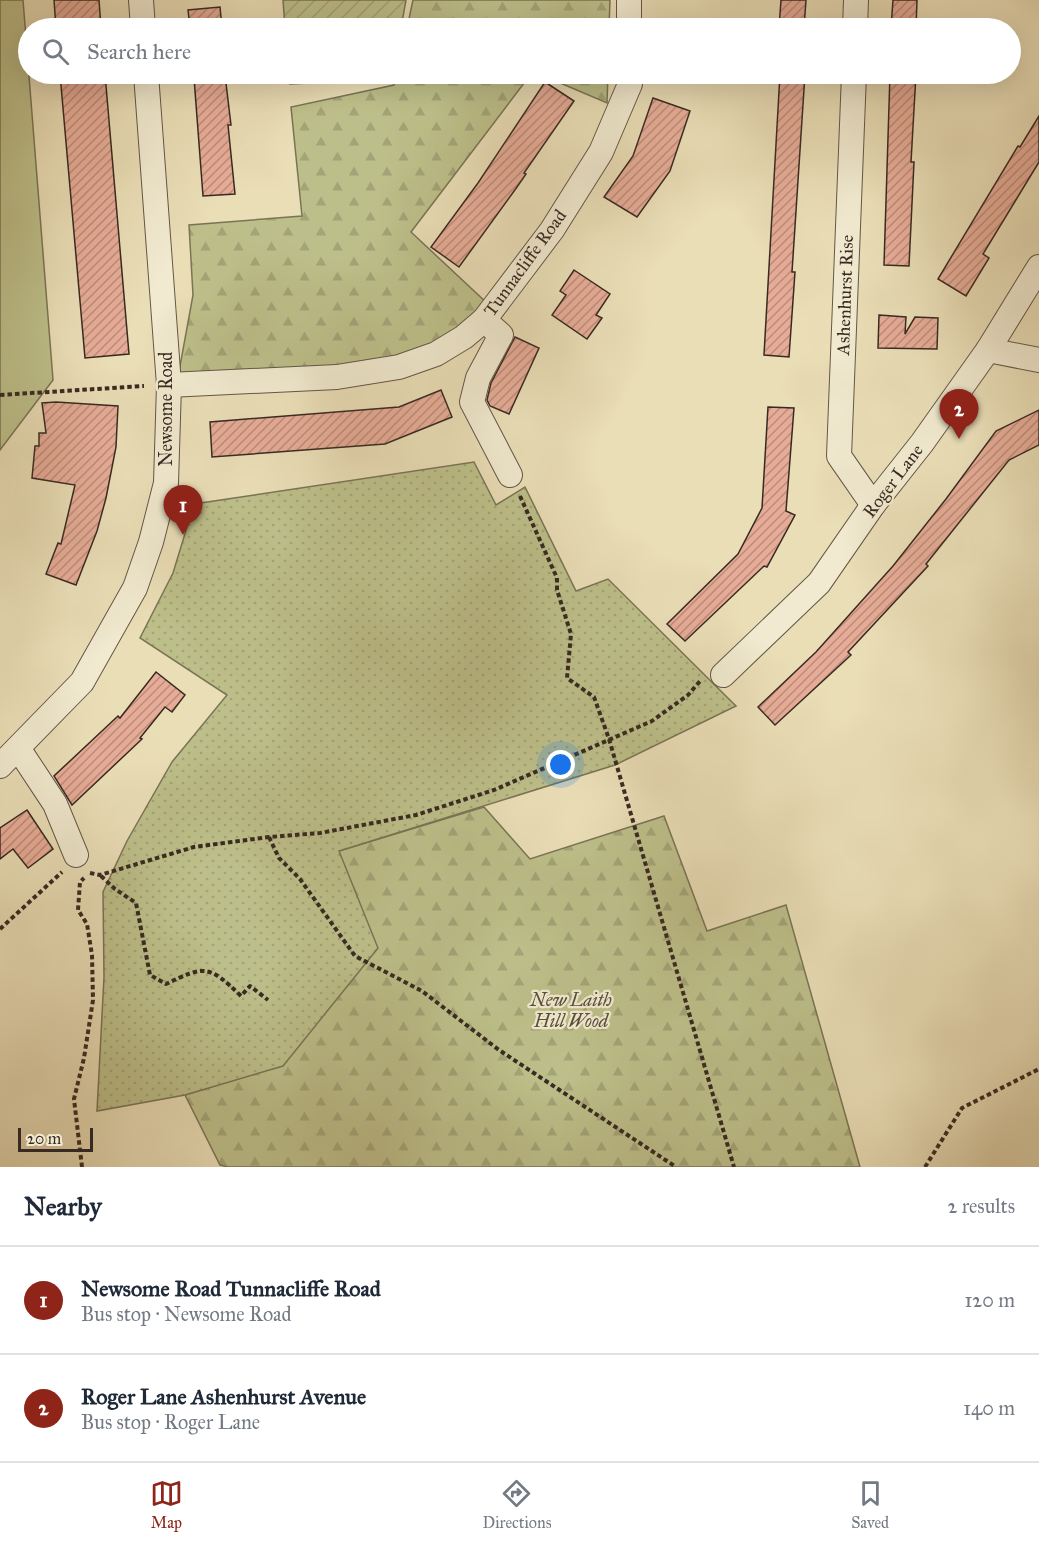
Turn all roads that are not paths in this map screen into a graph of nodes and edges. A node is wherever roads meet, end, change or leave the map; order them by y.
1 (141, 0) edge
2 (628, 0) edge
3 (856, 0) edge
4 (142, 18) edge
5 (629, 18) edge
6 (855, 18) edge
7 (147, 84) edge
8 (630, 84) edge
9 (854, 84) edge
10 (1039, 267) edge
11 (484, 320) junction
12 (988, 350) junction
13 (1039, 360) edge
14 (169, 385) junction
15 (510, 475) road end
16 (873, 505) junction
17 (723, 675) road end
18 (18, 748) junction
19 (0, 766) edge
20 (82, 864) road end

1 - 4 street
2 - 5 street
3 - 6 street
7 - 14 street, Newsome Road
8 - 11 street, Tunnacliffe Road
9 - 16 street, Ashenhurst Rise
10 - 12 street, Roger Lane
11 - 14 street, Tunnacliffe Road
11 - 15 street
12 - 13 street
12 - 16 street, Roger Lane
14 - 18 street, Newsome Road
16 - 17 street, Roger Lane
18 - 19 street, Newsome Road
18 - 20 street

